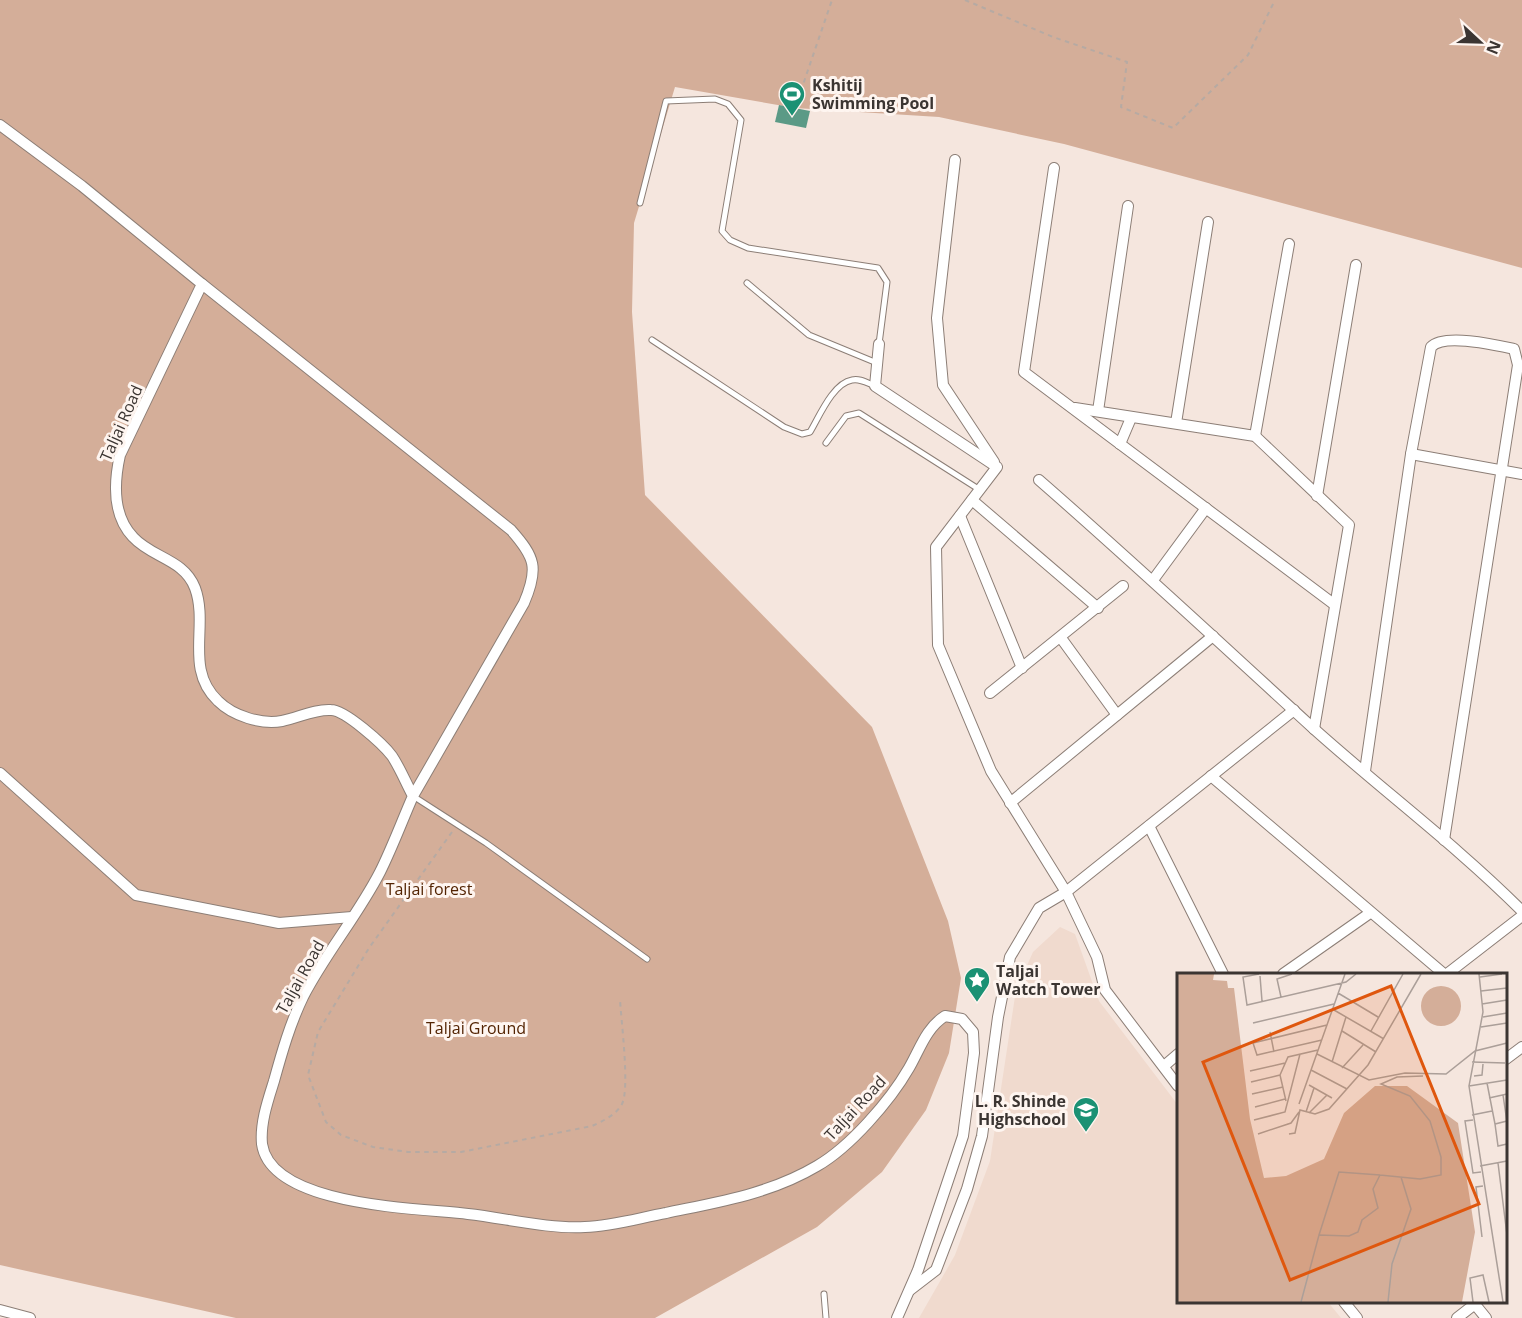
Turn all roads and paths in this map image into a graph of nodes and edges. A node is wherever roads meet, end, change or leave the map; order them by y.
1 (832, 0) edge
2 (965, 0) edge
3 (1275, 0) edge
4 (795, 108) dead end
5 (0, 125) edge
6 (955, 160) dead end
7 (1054, 168) dead end
8 (640, 203) dead end
9 (1128, 206) dead end
10 (1208, 222) dead end
11 (1289, 244) dead end
12 (1356, 265) dead end
13 (747, 283) dead end
14 (202, 284) junction
15 (652, 340) dead end
16 (879, 344) joint
17 (877, 363) junction
18 (875, 386) junction
19 (1071, 408) junction
20 (1098, 411) junction
21 (1131, 417) junction
22 (1176, 423) junction
23 (1255, 436) junction
24 (826, 443) dead end
25 (1120, 444) junction
26 (1411, 454) junction
27 (997, 467) junction
28 (1502, 470) junction
29 (1522, 474) edge
30 (1039, 480) dead end
31 (980, 490) junction
32 (1317, 496) junction
33 (972, 500) junction
34 (1206, 508) junction
35 (960, 516) junction
36 (1153, 580) junction
37 (1123, 586) dead end
38 (1335, 605) junction
39 (1098, 608) junction
40 (1213, 636) junction
41 (1061, 638) junction
42 (1022, 668) junction
43 (990, 693) dead end
44 (1294, 710) junction
45 (1117, 715) junction
46 (1314, 729) junction
47 (1365, 771) junction
48 (0, 773) edge
49 (1211, 776) junction
50 (413, 796) junction
51 (1010, 803) junction
52 (457, 825) junction
53 (1149, 826) junction
54 (1444, 840) junction
55 (1066, 892) junction
56 (1522, 911) edge
57 (1370, 913) junction
58 (1522, 916) edge
59 (352, 917) junction
60 (647, 959) dead end
61 (1223, 973) edge
62 (1286, 973) edge
63 (1443, 973) edge
64 (1448, 973) edge
65 (620, 999) dead end
66 (1522, 1047) edge
67 (1177, 1056) edge
68 (1507, 1058) edge
69 (1164, 1066) junction
70 (1177, 1083) edge
71 (908, 1292) junction
72 (824, 1294) dead end
73 (1345, 1303) edge
74 (1474, 1303) edge
75 (0, 1310) edge
76 (30, 1318) edge
77 (826, 1318) edge
78 (897, 1318) edge
79 (1357, 1318) edge
80 (1457, 1318) edge
81 (1486, 1318) edge

1 - 4 path
2 - 3 path
5 - 14 street
6 - 27 street
7 - 19 street
8 - 16 lane
9 - 20 street
10 - 22 street
11 - 23 street
12 - 32 street
13 - 17 lane
14 - 50 street
14 - 50 street, Taljai Road
15 - 18 lane
16 - 17 street
17 - 18 street
18 - 27 street
19 - 20 street
19 - 25 street
20 - 21 street
21 - 22 street
21 - 25 street
22 - 23 street
23 - 32 street
24 - 31 lane
25 - 34 street
26 - 28 street
26 - 28 street
26 - 47 street
27 - 31 street
28 - 29 street
28 - 54 street
30 - 36 street
31 - 33 street
32 - 38 street
33 - 35 street
33 - 39 street
34 - 36 street
34 - 38 street
35 - 42 street
35 - 51 street
36 - 40 street
37 - 39 street
38 - 46 street
39 - 41 street
40 - 44 street
40 - 45 street
41 - 42 street
41 - 45 street
42 - 43 street
44 - 46 street
44 - 49 street
45 - 51 street
46 - 47 street
47 - 54 street
48 - 59 street
49 - 53 street
49 - 57 street
50 - 52 lane
50 - 59 street, Taljai Road
51 - 55 street
52 - 60 lane
52 - 65 path
53 - 55 street
53 - 61 street
54 - 56 street
55 - 69 street
55 - 71 street
57 - 62 street
57 - 63 street
58 - 64 street
59 - 71 street, Taljai Road
66 - 68 street
67 - 69 street
69 - 70 street
71 - 78 street, Taljai Road
72 - 77 lane
73 - 79 street
74 - 80 street
74 - 81 street
75 - 76 street

